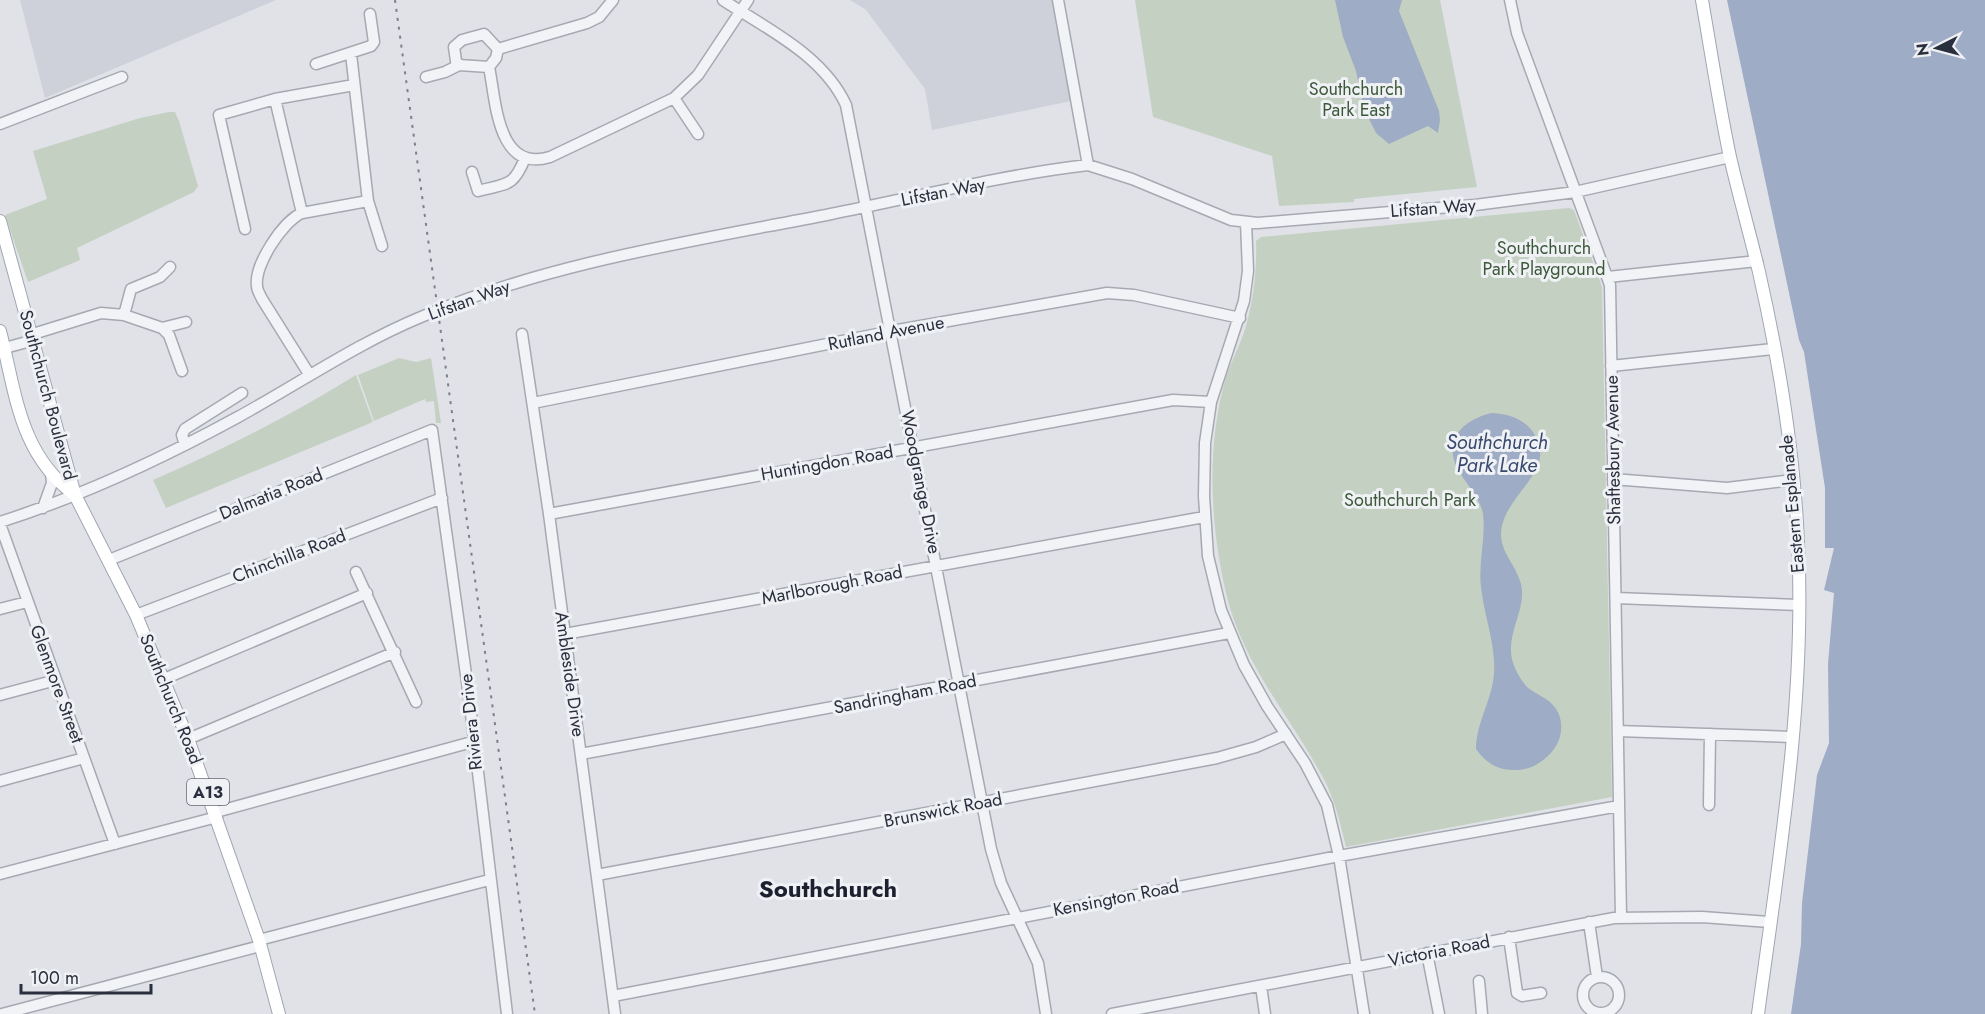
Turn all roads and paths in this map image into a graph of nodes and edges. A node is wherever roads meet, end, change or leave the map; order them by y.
1 (614, 0) edge
2 (723, 0) edge
3 (748, 0) edge
4 (1058, 0) edge
5 (1510, 0) edge
6 (1702, 0) edge
7 (741, 12) junction
8 (370, 14) dead end
9 (498, 49) junction
10 (351, 54) junction
11 (316, 64) dead end
12 (459, 65) junction
13 (489, 67) junction
14 (122, 77) dead end
15 (426, 77) dead end
16 (354, 85) junction
17 (674, 98) junction
18 (276, 99) junction
19 (0, 124) edge
20 (698, 134) dead end
21 (1730, 157) junction
22 (525, 158) junction
23 (1088, 165) junction
24 (472, 172) dead end
25 (1575, 192) junction
26 (368, 201) junction
27 (867, 207) junction
28 (302, 213) junction
29 (1246, 222) junction
30 (0, 223) edge
31 (245, 229) dead end
32 (382, 246) dead end
33 (1756, 261) junction
34 (170, 267) dead end
35 (1608, 277) junction
36 (124, 315) junction
37 (1240, 318) junction
38 (186, 322) dead end
39 (162, 328) junction
40 (0, 331) edge
41 (892, 331) junction
42 (522, 334) dead end
43 (34, 337) junction
44 (1773, 349) junction
45 (4, 352) edge
46 (1611, 366) junction
47 (182, 371) dead end
48 (309, 374) junction
49 (242, 393) dead end
50 (1211, 402) junction
51 (533, 403) junction
52 (432, 430) joint
53 (185, 445) junction
54 (914, 448) junction
55 (51, 473) junction
56 (1613, 479) junction
57 (1792, 480) junction
58 (75, 495) junction
59 (442, 498) junction
60 (43, 508) junction
61 (549, 514) junction
62 (1204, 517) junction
63 (0, 523) edge
64 (110, 560) junction
65 (937, 566) junction
66 (356, 572) dead end
67 (367, 593) junction
68 (1616, 598) junction
69 (27, 602) junction
70 (1799, 605) junction
71 (0, 609) edge
72 (136, 615) junction
73 (1229, 633) junction
74 (565, 634) junction
75 (395, 652) junction
76 (164, 679) junction
77 (56, 680) junction
78 (960, 683) junction
79 (0, 695) edge
80 (416, 702) dead end
81 (1618, 731) junction
82 (1286, 734) junction
83 (1710, 734) junction
84 (1791, 737) junction
85 (188, 740) junction
86 (472, 742) junction
87 (581, 754) junction
88 (84, 758) junction
89 (0, 781) edge
90 (982, 802) junction
91 (1709, 805) dead end
92 (1619, 806) junction
93 (216, 815) junction
94 (115, 844) junction
95 (1339, 856) junction
96 (0, 874) edge
97 (597, 875) junction
98 (489, 880) junction
99 (1017, 917) junction
100 (1621, 917) junction
101 (1588, 922) junction
102 (1769, 922) junction
103 (1509, 937) junction
104 (260, 943) junction
105 (1427, 953) junction
106 (1357, 967) junction
107 (1597, 977) dead end
108 (1479, 981) dead end
109 (1261, 986) junction
110 (1541, 993) dead end
111 (613, 996) junction
112 (2, 1014) edge
113 (279, 1014) edge
114 (507, 1014) edge
115 (615, 1014) edge
116 (1046, 1014) edge
117 (1112, 1014) edge
118 (1265, 1014) edge
119 (1364, 1014) edge
120 (1439, 1014) edge
121 (1482, 1014) edge
122 (1758, 1014) edge

1 - 9 street
2 - 7 street, Woodgrange Drive
3 - 7 street
4 - 23 street
5 - 25 street, Shaftesbury Avenue
6 - 21 main road, Eastern Esplanade
7 - 17 street
7 - 27 street, Woodgrange Drive
8 - 10 street
9 - 12 street
9 - 13 street
10 - 11 street
10 - 16 street
12 - 13 street
12 - 15 street
13 - 22 street
14 - 19 street
16 - 18 street
16 - 26 street
17 - 20 street
17 - 22 street
18 - 28 street
18 - 31 street
21 - 25 street, Lifstan Way
21 - 33 main road, Eastern Esplanade
22 - 24 street
23 - 27 street, Lifstan Way
23 - 29 street, Lifstan Way
25 - 29 street, Lifstan Way
25 - 35 street, Shaftesbury Avenue
26 - 28 street
26 - 32 street
27 - 41 street, Woodgrange Drive
27 - 48 street, Lifstan Way
28 - 48 street
29 - 37 street
30 - 43 main road, Southchurch Boulevard / A13
33 - 35 street
33 - 44 main road, Eastern Esplanade
34 - 36 street
35 - 46 street, Shaftesbury Avenue
36 - 39 street
36 - 43 street
37 - 41 street, Rutland Avenue
37 - 50 street
38 - 39 street
39 - 47 street
40 - 45 main road, Southchurch Boulevard / A13
41 - 51 street, Rutland Avenue
41 - 54 street, Woodgrange Drive
42 - 51 street, Ambleside Drive
43 - 45 street
43 - 58 main road, Southchurch Boulevard / A13
44 - 46 street
44 - 57 main road, Eastern Esplanade
45 - 55 main road, Southchurch Boulevard / A13
46 - 56 street, Shaftesbury Avenue
48 - 53 street, Lifstan Way
49 - 53 street
50 - 54 street, Huntingdon Road
50 - 62 street
51 - 61 street, Ambleside Drive
52 - 59 street, Riviera Drive
52 - 64 street, Dalmatia Road
53 - 58 street, Lifstan Way
54 - 61 street, Huntingdon Road
54 - 65 street, Woodgrange Drive
55 - 58 main road, Southchurch Boulevard / A13
55 - 60 street
56 - 57 street
56 - 68 street, Shaftesbury Avenue
57 - 70 main road, Eastern Esplanade
58 - 60 street, Lifstan Way
58 - 64 main road, Southchurch Road / A13
59 - 72 street, Chinchilla Road
59 - 86 street, Riviera Drive
60 - 63 street, Lifstan Way
61 - 74 street, Ambleside Drive
62 - 65 street, Marlborough Road
62 - 73 street
63 - 69 street, Glenmore Street
64 - 72 main road, Southchurch Road / A13
65 - 74 street, Marlborough Road
65 - 78 street, Woodgrange Drive
66 - 67 street
67 - 75 street
67 - 76 street
68 - 70 street
68 - 81 street, Shaftesbury Avenue
69 - 71 street
69 - 77 street, Glenmore Street
70 - 84 main road, Eastern Esplanade
72 - 76 main road, Southchurch Road / A13
73 - 78 street, Sandringham Road
73 - 82 street
74 - 87 street, Ambleside Drive
75 - 80 street
75 - 85 street
76 - 85 main road, Southchurch Road / A13
77 - 79 street
77 - 88 street, Glenmore Street
78 - 87 street, Sandringham Road
78 - 90 street, Woodgrange Drive
81 - 83 street
81 - 92 street, Shaftesbury Avenue
82 - 90 street, Brunswick Road
82 - 95 street
83 - 84 street
83 - 91 street
84 - 102 main road, Eastern Esplanade
85 - 93 main road, Southchurch Road / A13
86 - 93 street
86 - 98 street, Riviera Drive
87 - 97 street, Ambleside Drive
88 - 89 street
88 - 94 street, Glenmore Street
90 - 97 street, Brunswick Road
90 - 99 street, Woodgrange Drive
92 - 95 street, Kensington Road
92 - 100 street, Shaftesbury Avenue
93 - 94 street
93 - 104 main road, Southchurch Road / A13
94 - 96 street
95 - 99 street, Kensington Road
95 - 106 street
97 - 111 street, Ambleside Drive
98 - 104 street
98 - 114 street, Riviera Drive
99 - 111 street, Kensington Road
99 - 116 street, Woodgrange Drive
100 - 101 street, Victoria Road
100 - 102 street, Victoria Road
101 - 103 street, Victoria Road
101 - 107 street
102 - 122 main road, Eastern Esplanade
103 - 105 street, Victoria Road
103 - 110 street
104 - 112 street
104 - 113 main road, Southchurch Road / A13
105 - 106 street, Victoria Road
105 - 120 street
106 - 109 street, Victoria Road
106 - 119 street
108 - 121 street
109 - 117 street, Victoria Road
109 - 118 street
111 - 115 street, Ambleside Drive

